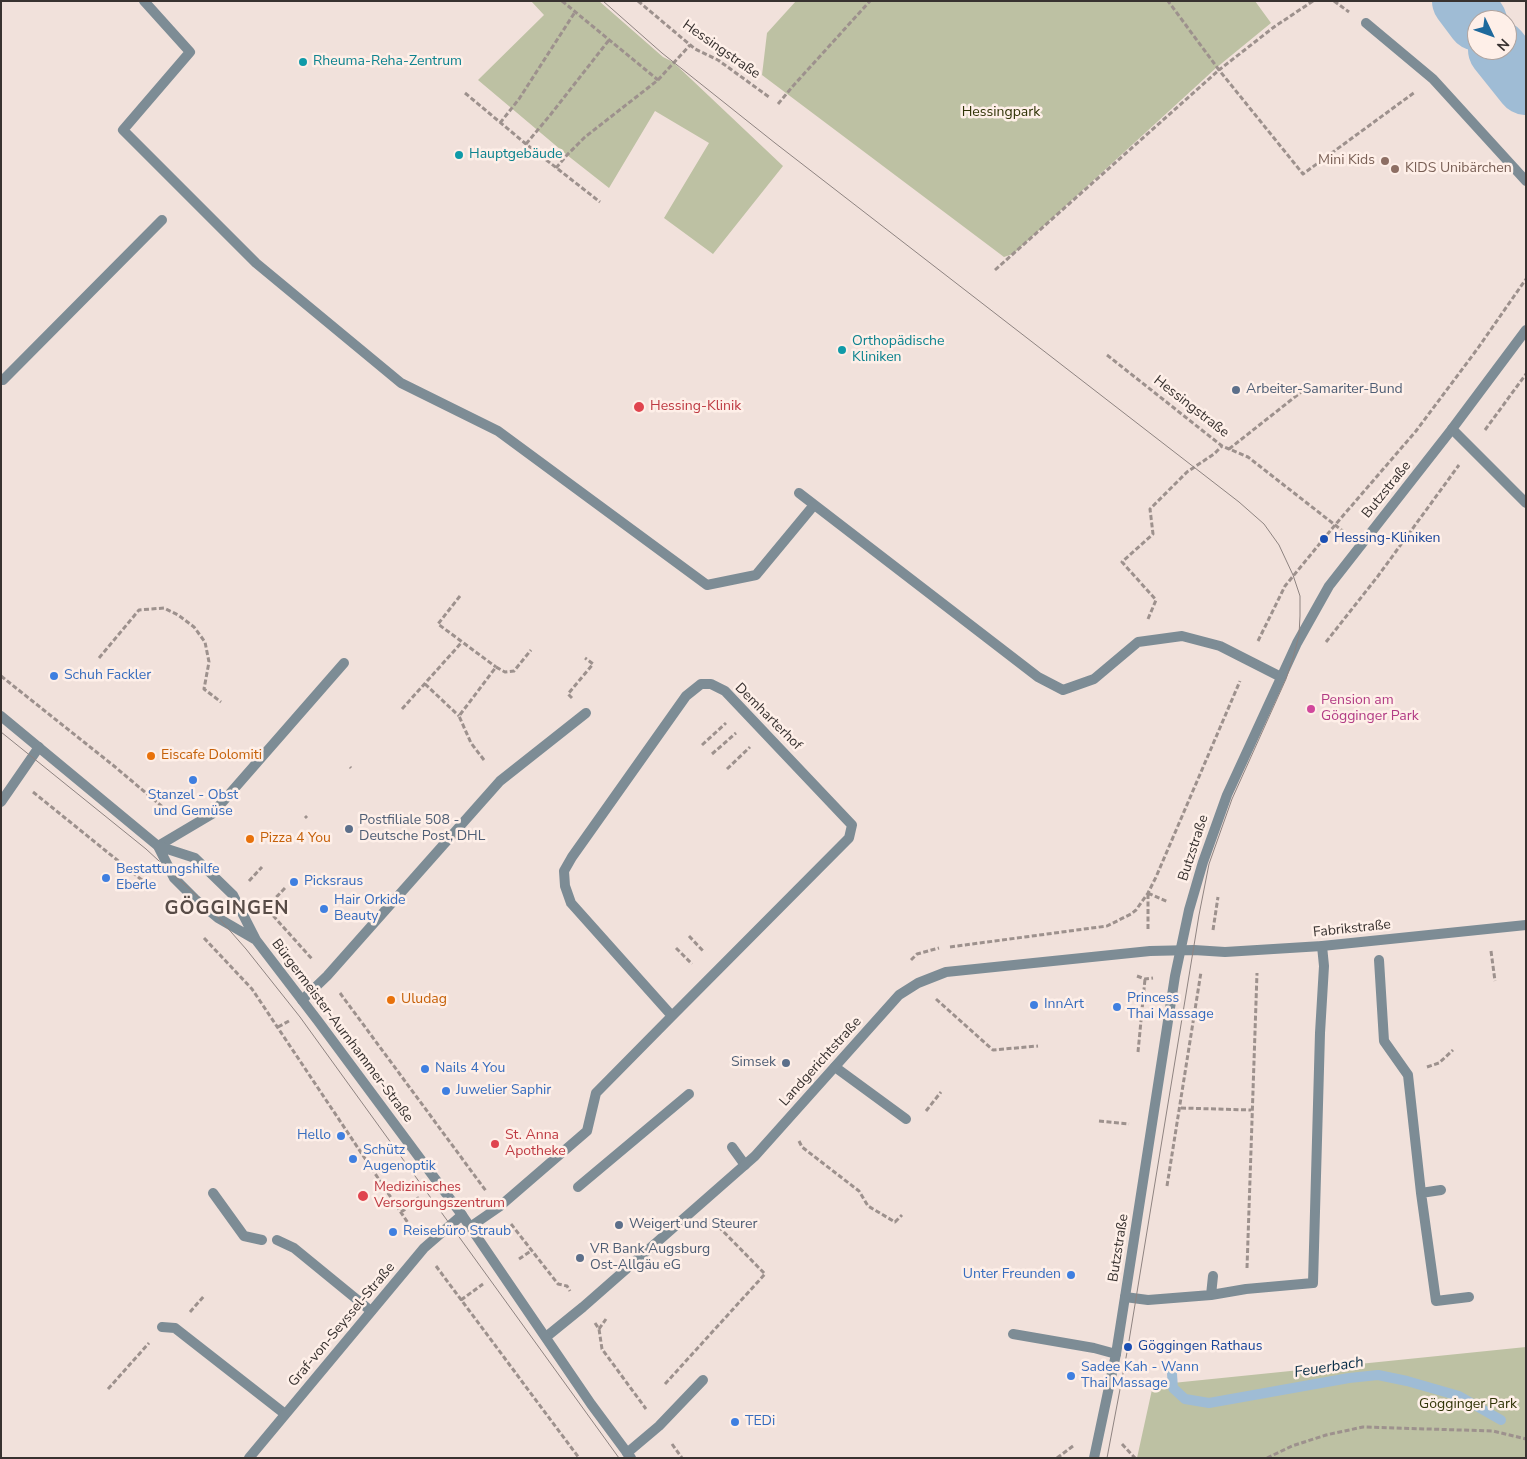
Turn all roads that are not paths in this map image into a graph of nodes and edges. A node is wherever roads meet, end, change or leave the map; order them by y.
1 (144, 1) edge
2 (1366, 23) dead end
3 (1526, 181) edge
4 (162, 220) dead end
5 (1526, 330) edge
6 (1, 379) edge
7 (1452, 429) junction
8 (799, 493) dead end
9 (1526, 503) edge
10 (814, 505) junction
11 (344, 663) dead end
12 (1282, 677) junction
13 (586, 713) dead end
14 (1, 716) edge
15 (39, 747) junction
16 (1, 802) edge
17 (158, 846) junction
18 (1526, 925) edge
19 (256, 940) junction
20 (1322, 946) junction
21 (1181, 950) junction
22 (1379, 960) dead end
23 (302, 1000) junction
24 (672, 1016) junction
25 (835, 1067) junction
26 (689, 1094) dead end
27 (906, 1119) dead end
28 (732, 1147) dead end
29 (746, 1165) junction
30 (578, 1187) dead end
31 (1441, 1190) dead end
32 (213, 1193) dead end
33 (1421, 1193) junction
34 (462, 1215) junction
35 (470, 1227) junction
36 (262, 1240) dead end
37 (278, 1240) dead end
38 (1213, 1276) dead end
39 (1211, 1295) junction
40 (1126, 1297) junction
41 (1469, 1297) dead end
42 (371, 1311) junction
43 (162, 1327) road end
44 (1013, 1334) dead end
45 (546, 1337) junction
46 (1116, 1354) junction
47 (704, 1380) dead end
48 (285, 1414) junction
49 (629, 1456) edge
50 (249, 1458) edge
51 (1094, 1458) edge

1 - 10 street
2 - 3 street
4 - 6 street
5 - 7 street, Butzstraße
7 - 9 street
7 - 12 street, Butzstraße
8 - 10 street
10 - 12 street
11 - 17 street
12 - 21 street, Butzstraße
13 - 23 street
14 - 15 street, Bürgermeister-Aurnhammer-Straße
15 - 16 street
15 - 17 street, Bürgermeister-Aurnhammer-Straße
17 - 19 street, Bürgermeister-Aurnhammer-Straße
17 - 19 street, Bürgermeister-Aurnhammer-Straße
18 - 20 street, Fabrikstraße
19 - 23 street, Bürgermeister-Aurnhammer-Straße
20 - 21 street, Fabrikstraße
20 - 39 street
21 - 25 street, Landgerichtstraße
21 - 40 street, Butzstraße
22 - 33 street
23 - 34 street, Bürgermeister-Aurnhammer-Straße
24 - 24 street, Demharterhof
24 - 35 street, Demharterhof
25 - 27 street
25 - 29 street, Landgerichtstraße
26 - 30 street
28 - 29 street
29 - 45 street, Landgerichtstraße
31 - 33 street
32 - 36 street
33 - 41 street
34 - 35 street, Bürgermeister-Aurnhammer-Straße
34 - 42 street, Graf-von-Seyssel-Straße
35 - 45 street, Bürgermeister-Aurnhammer-Straße
37 - 42 street
38 - 39 street
39 - 40 street
40 - 46 street, Butzstraße
42 - 48 street, Graf-von-Seyssel-Straße
43 - 48 street
44 - 46 street
45 - 49 street, Bürgermeister-Aurnhammer-Straße
46 - 51 street, Butzstraße
47 - 49 street
48 - 50 street, Graf-von-Seyssel-Straße

